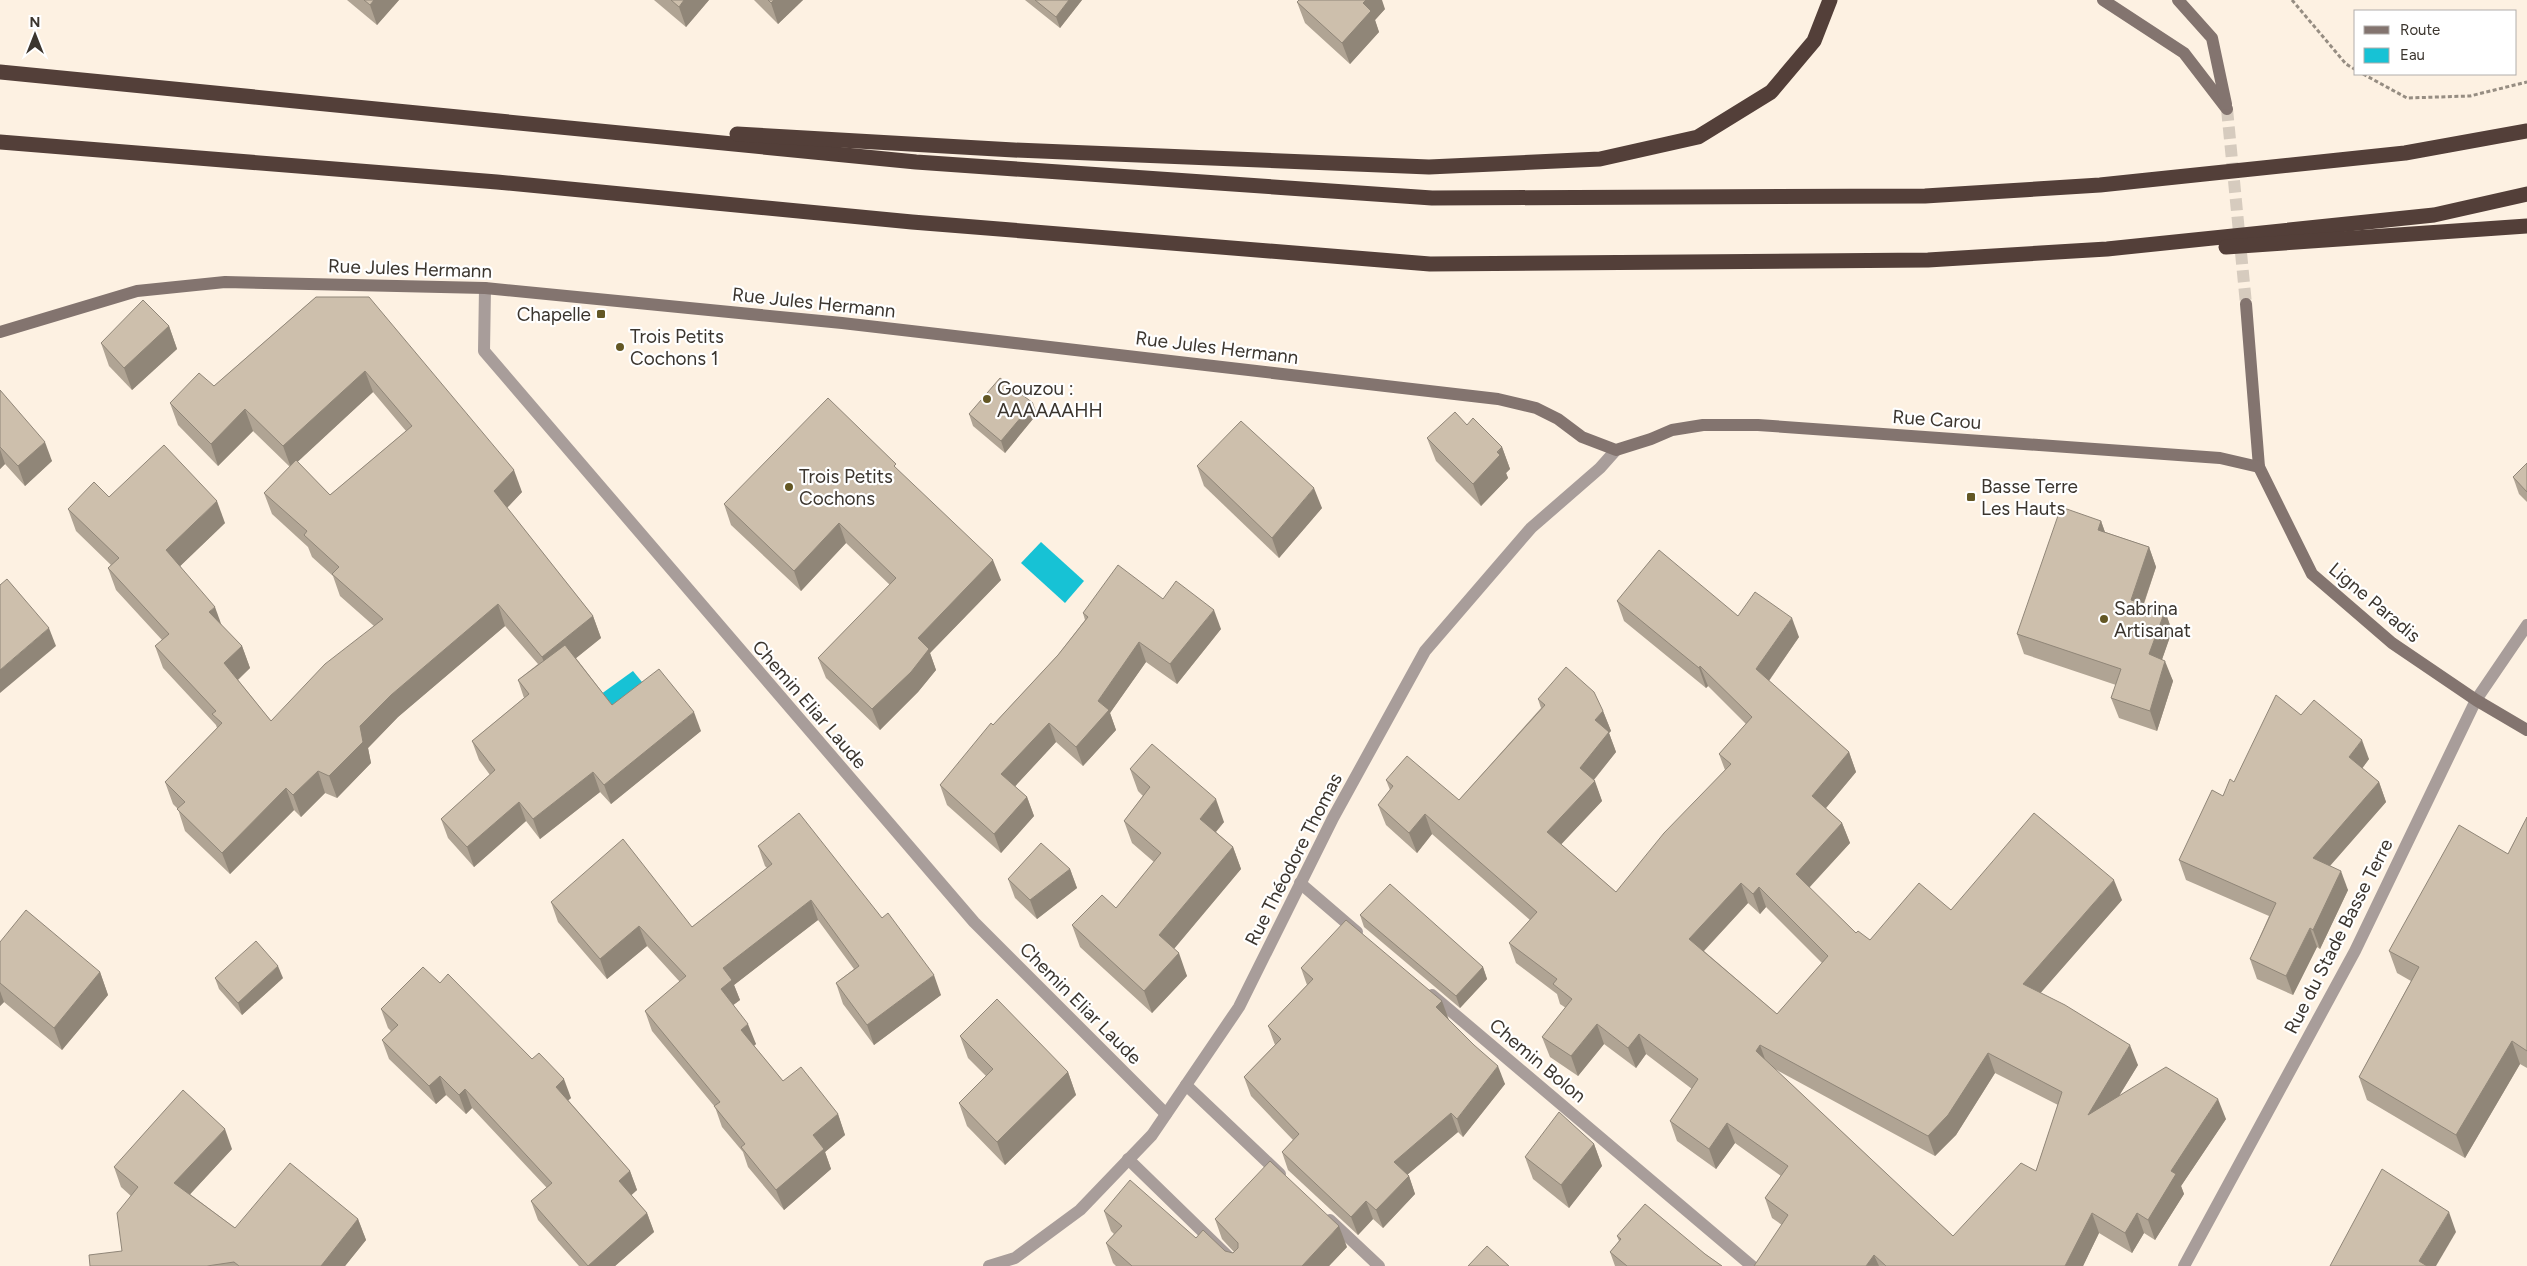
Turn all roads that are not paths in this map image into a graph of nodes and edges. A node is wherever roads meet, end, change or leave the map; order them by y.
1 (1830, 0) edge
2 (1836, 0) edge
3 (2102, 0) edge
4 (2178, 0) edge
5 (1814, 41) junction
6 (0, 72) edge
7 (504, 121) junction
8 (2527, 131) edge
9 (0, 142) edge
10 (2527, 194) edge
11 (2527, 226) edge
12 (2107, 249) junction
13 (485, 288) junction
14 (2246, 304) tunnel mouth
15 (0, 332) edge
16 (1616, 450) junction
17 (2259, 466) junction
18 (2527, 625) edge
19 (2476, 700) junction
20 (2527, 730) edge
21 (1300, 884) junction
22 (1368, 941) edge
23 (1420, 986) edge
24 (1186, 1085) junction
25 (1166, 1114) junction
26 (1128, 1159) junction
27 (1293, 1185) edge
28 (1322, 1212) edge
29 (989, 1266) edge
30 (1238, 1266) edge
31 (1379, 1266) edge
32 (1752, 1266) edge
33 (2184, 1266) edge

1 - 5 highway
2 - 5 street
3 - 4 street
5 - 7 highway
6 - 7 highway
7 - 8 highway
9 - 12 highway
10 - 12 highway
11 - 12 highway
13 - 15 street, Rue Jules Hermann
13 - 16 street, Rue Jules Hermann
13 - 25 street, Chemin Eliar Laude
14 - 17 street, Ligne Paradis
16 - 17 street, Rue Carou
16 - 21 street, Rue Théodore Thomas
17 - 19 street, Ligne Paradis
18 - 19 street, Rue du Stade Basse Terre
19 - 20 street, Ligne Paradis
19 - 33 street, Rue du Stade Basse Terre
21 - 22 street
21 - 24 street, Rue Théodore Thomas
23 - 32 street, Chemin Bolon
24 - 25 street, Rue Théodore Thomas
24 - 27 street
25 - 26 street, Rue Théodore Thomas
26 - 29 street, Rue Théodore Thomas
26 - 30 street
28 - 31 street

